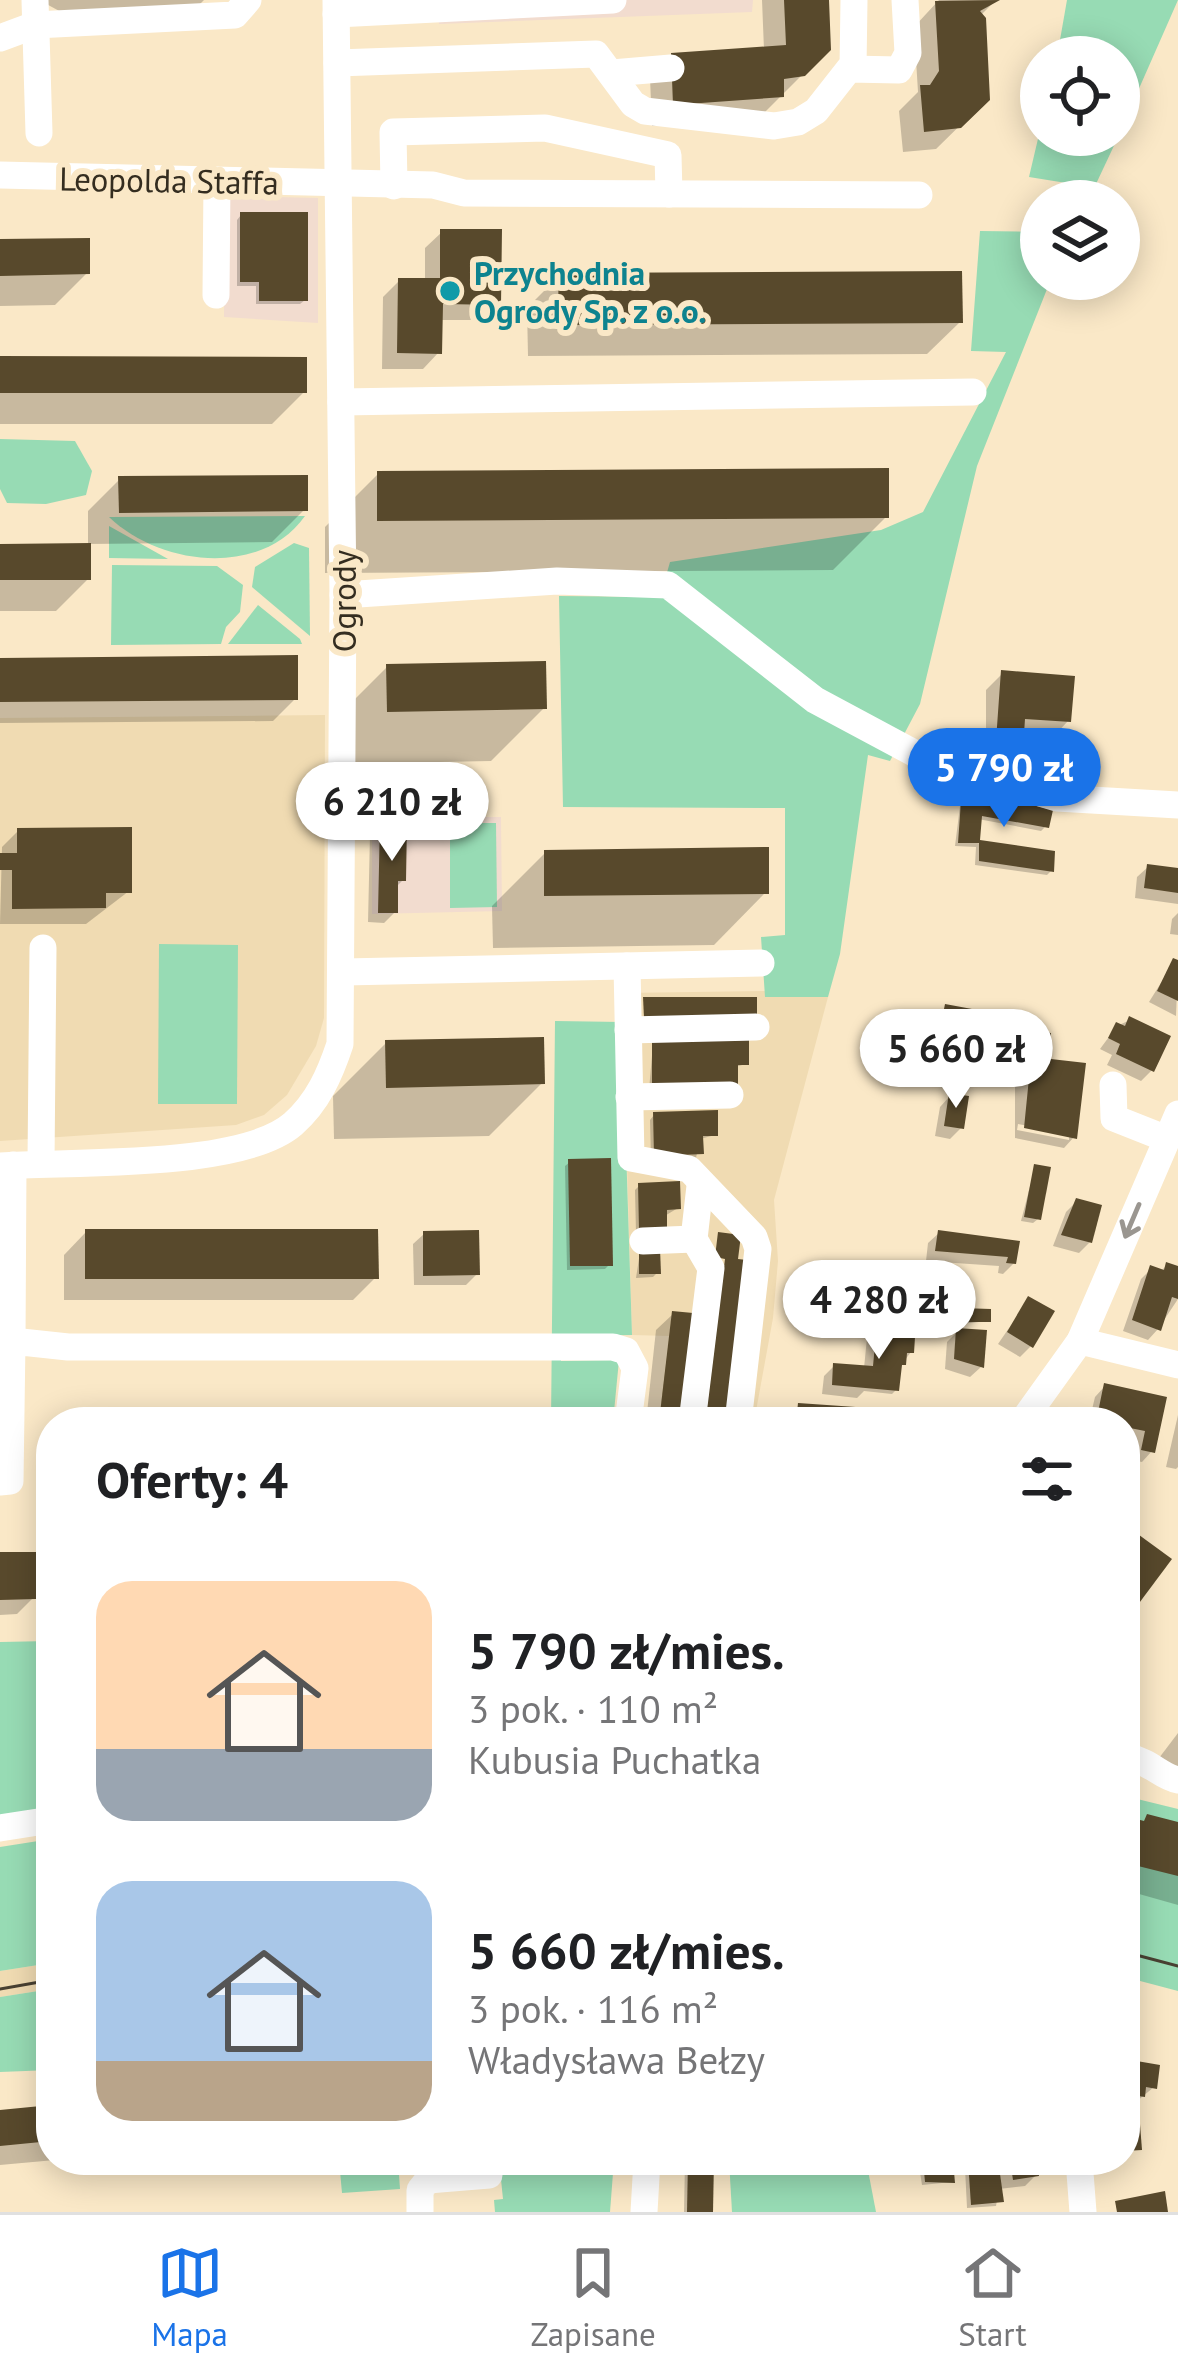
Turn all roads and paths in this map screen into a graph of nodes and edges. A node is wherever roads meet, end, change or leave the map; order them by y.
1 (248, 0) edge
2 (613, 0) edge
3 (854, 0) edge
4 (905, 0) edge
5 (582, 1) edge
6 (413, 5) edge
7 (336, 7) edge
8 (35, 12) edge
9 (0, 38) edge
10 (337, 63) junction
11 (671, 68) dead end
12 (854, 68) junction
13 (612, 73) junction
14 (39, 133) dead end
15 (0, 176) edge
16 (217, 181) junction
17 (339, 184) junction
18 (394, 186) junction
19 (669, 194) junction
20 (919, 194) dead end
21 (216, 295) dead end
22 (973, 392) dead end
23 (341, 402) junction
24 (344, 595) junction
25 (1178, 805) edge
26 (43, 948) dead end
27 (761, 964) dead end
28 (627, 966) junction
29 (344, 971) junction
30 (756, 1027) dead end
31 (628, 1030) junction
32 (1113, 1085) dead end
33 (730, 1095) dead end
34 (629, 1097) junction
35 (1173, 1126) edge
36 (18, 1165) edge
37 (700, 1186) junction
38 (694, 1239) junction
39 (643, 1241) dead end
40 (6, 1341) edge
41 (1080, 1341) junction
42 (1178, 1366) edge
43 (630, 1407) edge
44 (694, 1407) edge
45 (740, 1407) edge
46 (1033, 1407) edge
47 (0, 1482) edge
48 (1140, 1759) edge
49 (1178, 1780) edge
50 (36, 1822) edge
51 (0, 1828) edge
52 (489, 2175) dead end
53 (646, 2175) edge
54 (1080, 2175) edge
55 (420, 2212) edge
56 (644, 2212) edge
57 (1083, 2212) edge

1 - 8 street
2 - 5 street
3 - 12 street
4 - 12 street
5 - 6 street
6 - 7 street
7 - 10 street, Ogrody
8 - 9 street
8 - 14 street
10 - 13 street
10 - 17 street, Ogrody
11 - 13 street
12 - 13 street
15 - 16 street, Leopolda Staffa
16 - 17 street, Leopolda Staffa
16 - 21 street
17 - 18 street, Leopolda Staffa
17 - 23 street, Ogrody
18 - 19 street, Leopolda Staffa
18 - 19 street
19 - 20 street, Leopolda Staffa
22 - 23 street
23 - 24 street, Ogrody
24 - 25 street
24 - 29 street, Ogrody
26 - 36 street
27 - 28 street
28 - 29 street
28 - 31 street
29 - 36 street, Ogrody
30 - 31 street
31 - 34 street
32 - 35 street
33 - 34 street
34 - 37 street
35 -> 41 street
36 - 40 street
37 - 38 street
37 - 45 street
38 - 39 street
38 - 44 street
40 - 43 street
40 - 47 street
41 - 42 street
41 - 46 street
48 - 49 street
50 - 51 street
52 - 55 street
53 - 56 street
54 - 57 street

